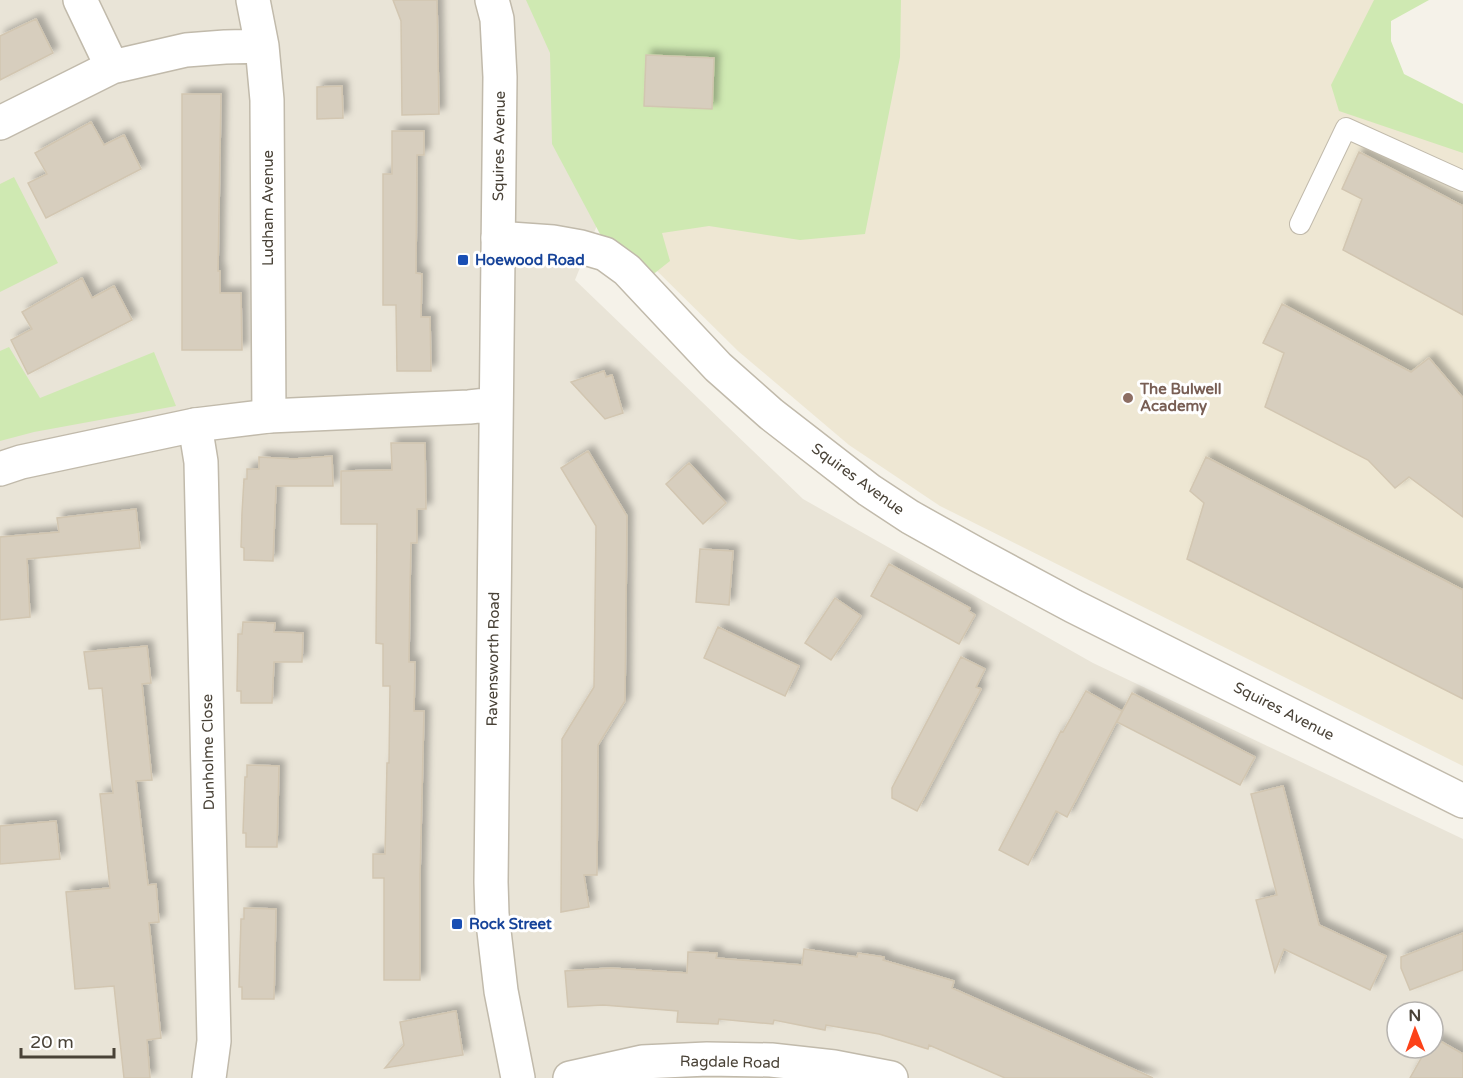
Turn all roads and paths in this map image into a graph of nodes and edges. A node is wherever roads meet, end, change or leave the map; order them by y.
1 (80, 0) edge
2 (254, 0) edge
3 (492, 0) edge
4 (262, 46) junction
5 (112, 67) junction
6 (0, 123) edge
7 (1463, 181) edge
8 (1300, 224) dead end
9 (498, 238) junction
10 (496, 404) junction
11 (269, 416) junction
12 (195, 425) junction
13 (0, 469) edge
14 (1463, 801) edge
15 (209, 1078) edge
16 (518, 1078) edge
17 (570, 1078) edge
18 (891, 1078) edge

1 - 5 street
2 - 4 street, Ludham Avenue
3 - 9 street, Squires Avenue
4 - 5 street
4 - 11 street, Ludham Avenue
5 - 6 street
7 - 8 lane
9 - 10 street, Ravensworth Road
9 - 14 street, Squires Avenue
10 - 11 street
10 - 16 street, Ravensworth Road
11 - 12 street
12 - 13 street
12 - 15 street, Dunholme Close
17 - 18 street, Ragdale Road

